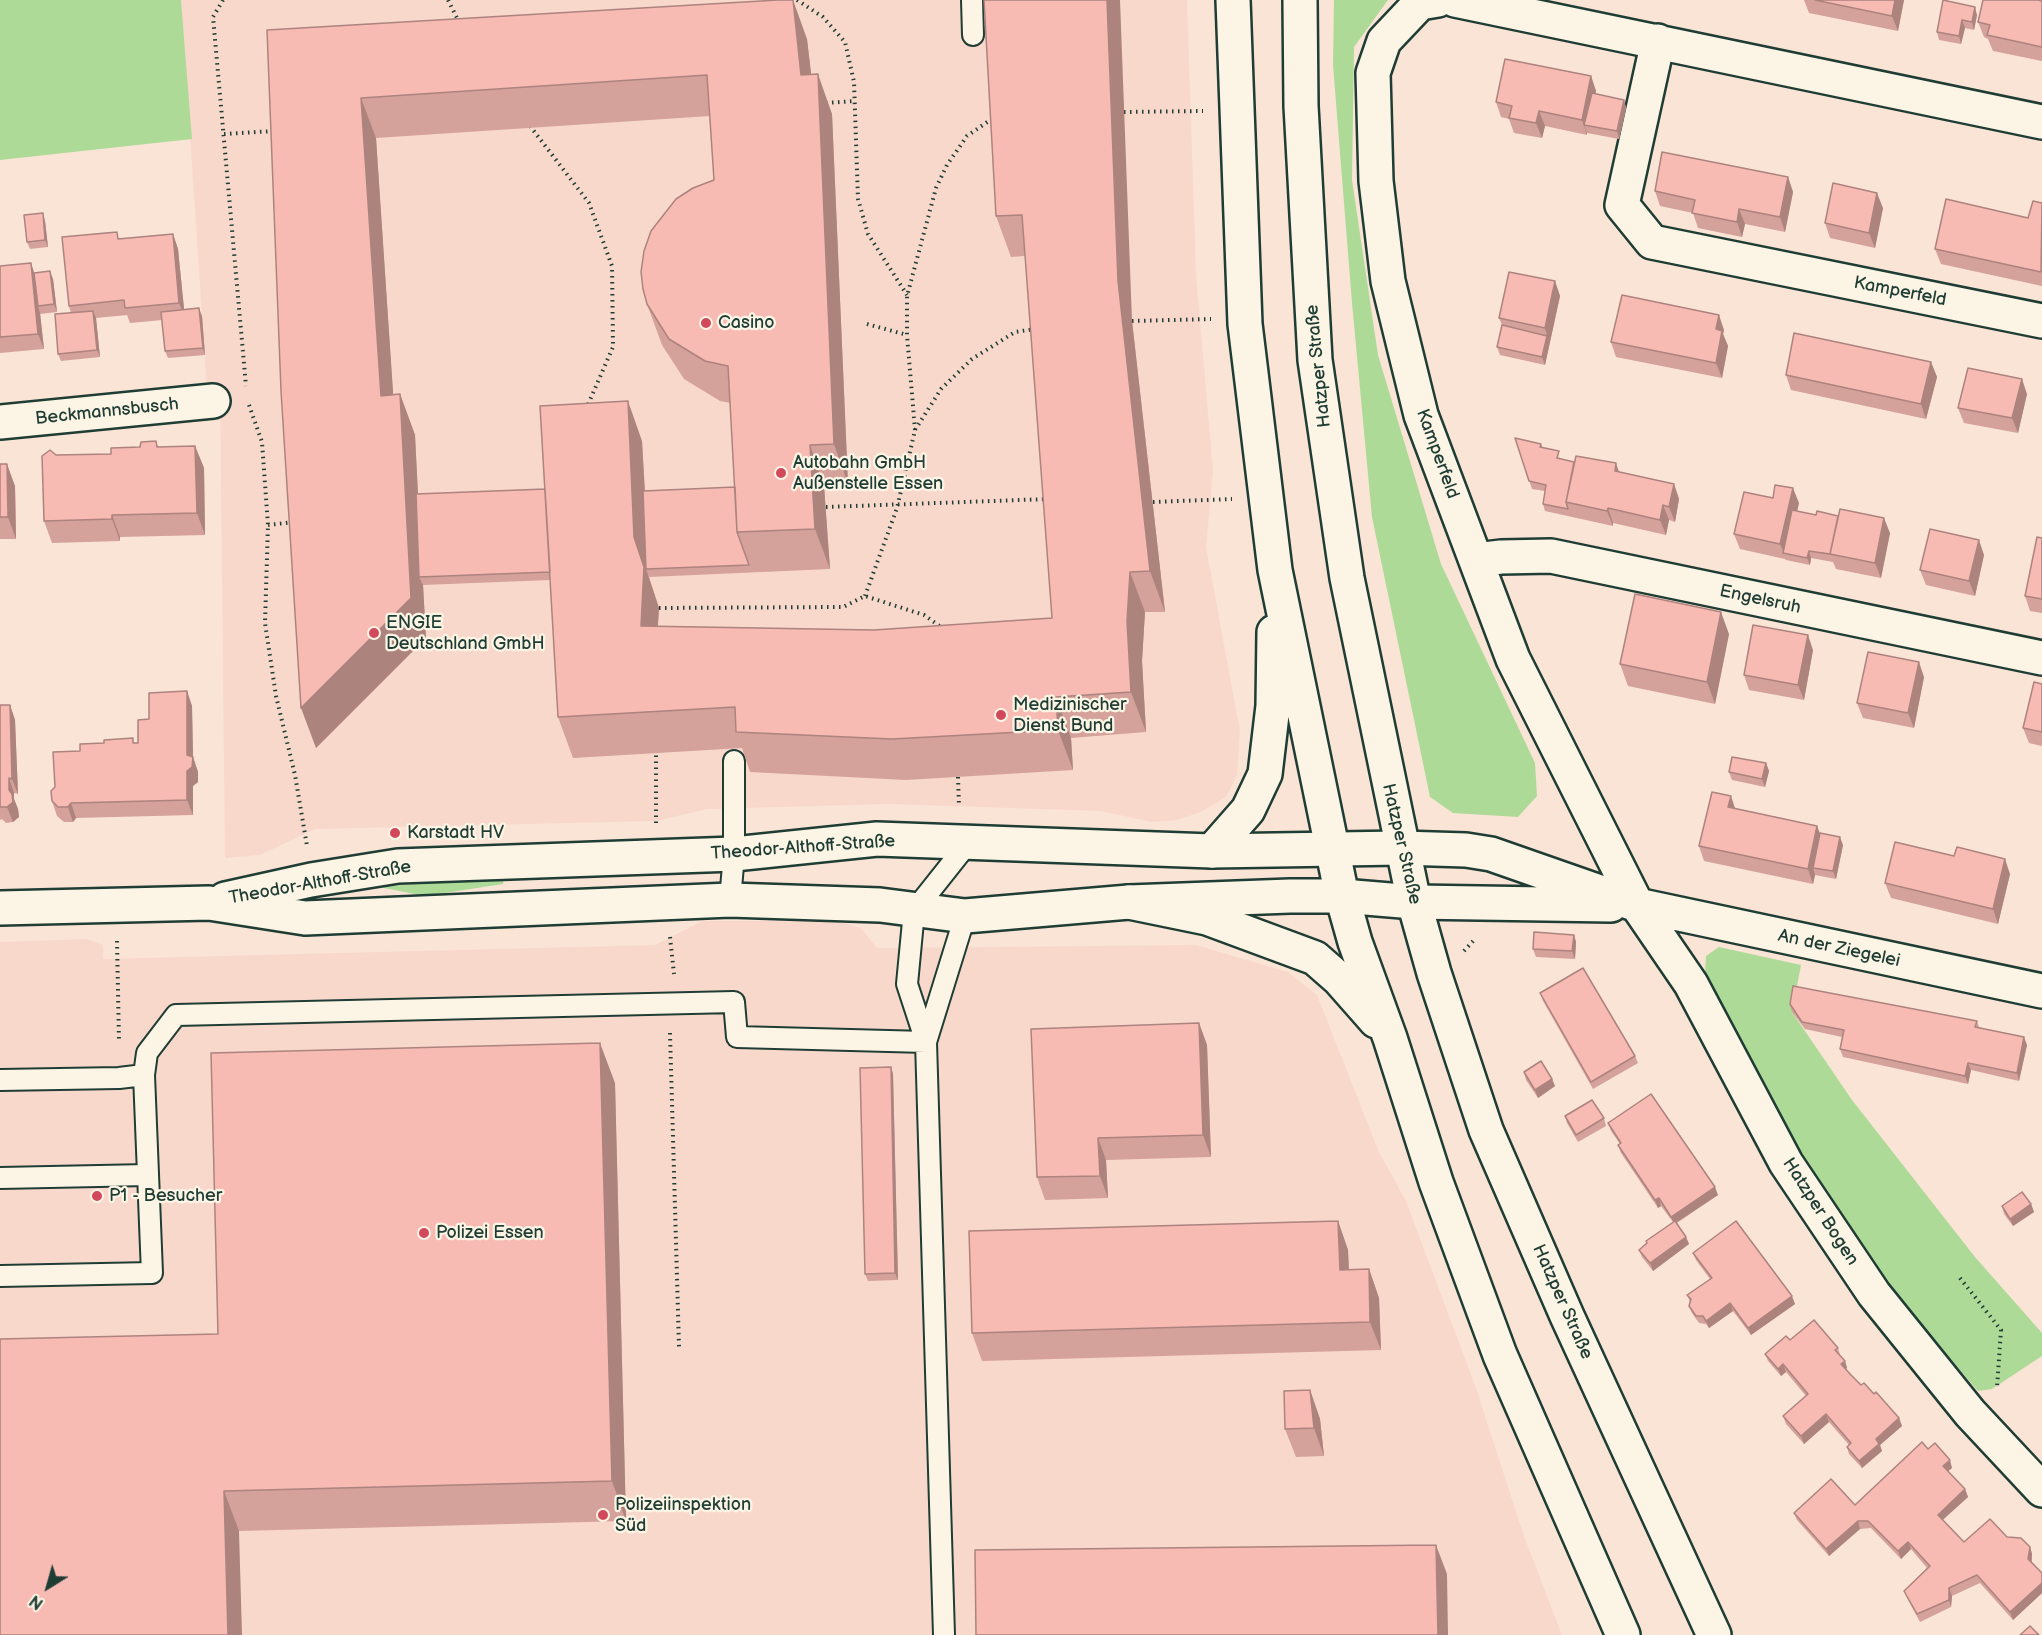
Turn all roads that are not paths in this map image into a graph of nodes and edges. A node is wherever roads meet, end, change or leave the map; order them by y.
1 (972, 0) edge
2 (1233, 0) edge
3 (1300, 0) edge
4 (1438, 0) edge
5 (1455, 0) edge
6 (1488, 3) edge
7 (973, 35) dead end
8 (1658, 41) junction
9 (2042, 122) edge
10 (2042, 321) edge
11 (213, 401) dead end
12 (0, 422) edge
13 (1476, 560) junction
14 (1275, 570) junction
15 (2042, 658) edge
16 (734, 761) edge
17 (968, 843) junction
18 (1401, 848) junction
19 (1331, 849) junction
20 (1212, 851) junction
21 (734, 854) junction
22 (1342, 896) junction
23 (730, 900) junction
24 (1129, 902) junction
25 (1414, 902) junction
26 (209, 903) junction
27 (1637, 905) junction
28 (0, 908) edge
29 (914, 911) junction
30 (965, 916) junction
31 (2042, 991) edge
32 (1390, 1038) junction
33 (926, 1042) junction
34 (144, 1075) junction
35 (0, 1080) edge
36 (148, 1175) junction
37 (0, 1178) edge
38 (0, 1276) edge
39 (2042, 1490) edge
40 (944, 1635) edge
41 (1623, 1635) edge
42 (1714, 1635) edge

1 - 7 lane
2 - 14 street
3 - 18 street, Hatzper Straße
4 - 13 street, Kamperfeld
5 - 6 street
6 - 8 street
8 - 9 street
8 - 10 street, Kamperfeld
11 - 12 street, Beckmannsbusch
13 - 15 street, Engelsruh
13 - 27 street, Kamperfeld
14 - 19 street
14 - 20 street
16 - 21 lane
17 - 20 street, Theodor-Althoff-Straße
17 - 21 street, Theodor-Althoff-Straße
17 - 29 lane
18 - 19 street, Theodor-Althoff-Straße
18 - 25 street, Hatzper Straße
18 - 27 street, An der Ziegelei
19 - 20 street, Theodor-Althoff-Straße
19 - 22 street
21 - 23 lane
21 - 26 street, Theodor-Althoff-Straße
22 - 24 street, Theodor-Althoff-Straße
22 - 25 street, An der Ziegelei
22 - 32 street
23 - 26 street, Theodor-Althoff-Straße
23 - 29 street, Theodor-Althoff-Straße
24 - 30 street, Theodor-Althoff-Straße
24 - 32 street
25 - 27 street, An der Ziegelei
25 - 42 street, Hatzper Straße
26 - 28 street, Theodor-Althoff-Straße
27 - 31 street, An der Ziegelei
27 - 39 street, Hatzper Bogen
29 - 30 street, Theodor-Althoff-Straße
29 - 33 lane
30 - 33 lane
32 - 41 street
33 - 34 lane
33 - 40 lane
34 - 35 lane
34 - 36 lane
36 - 37 lane
36 - 38 lane

